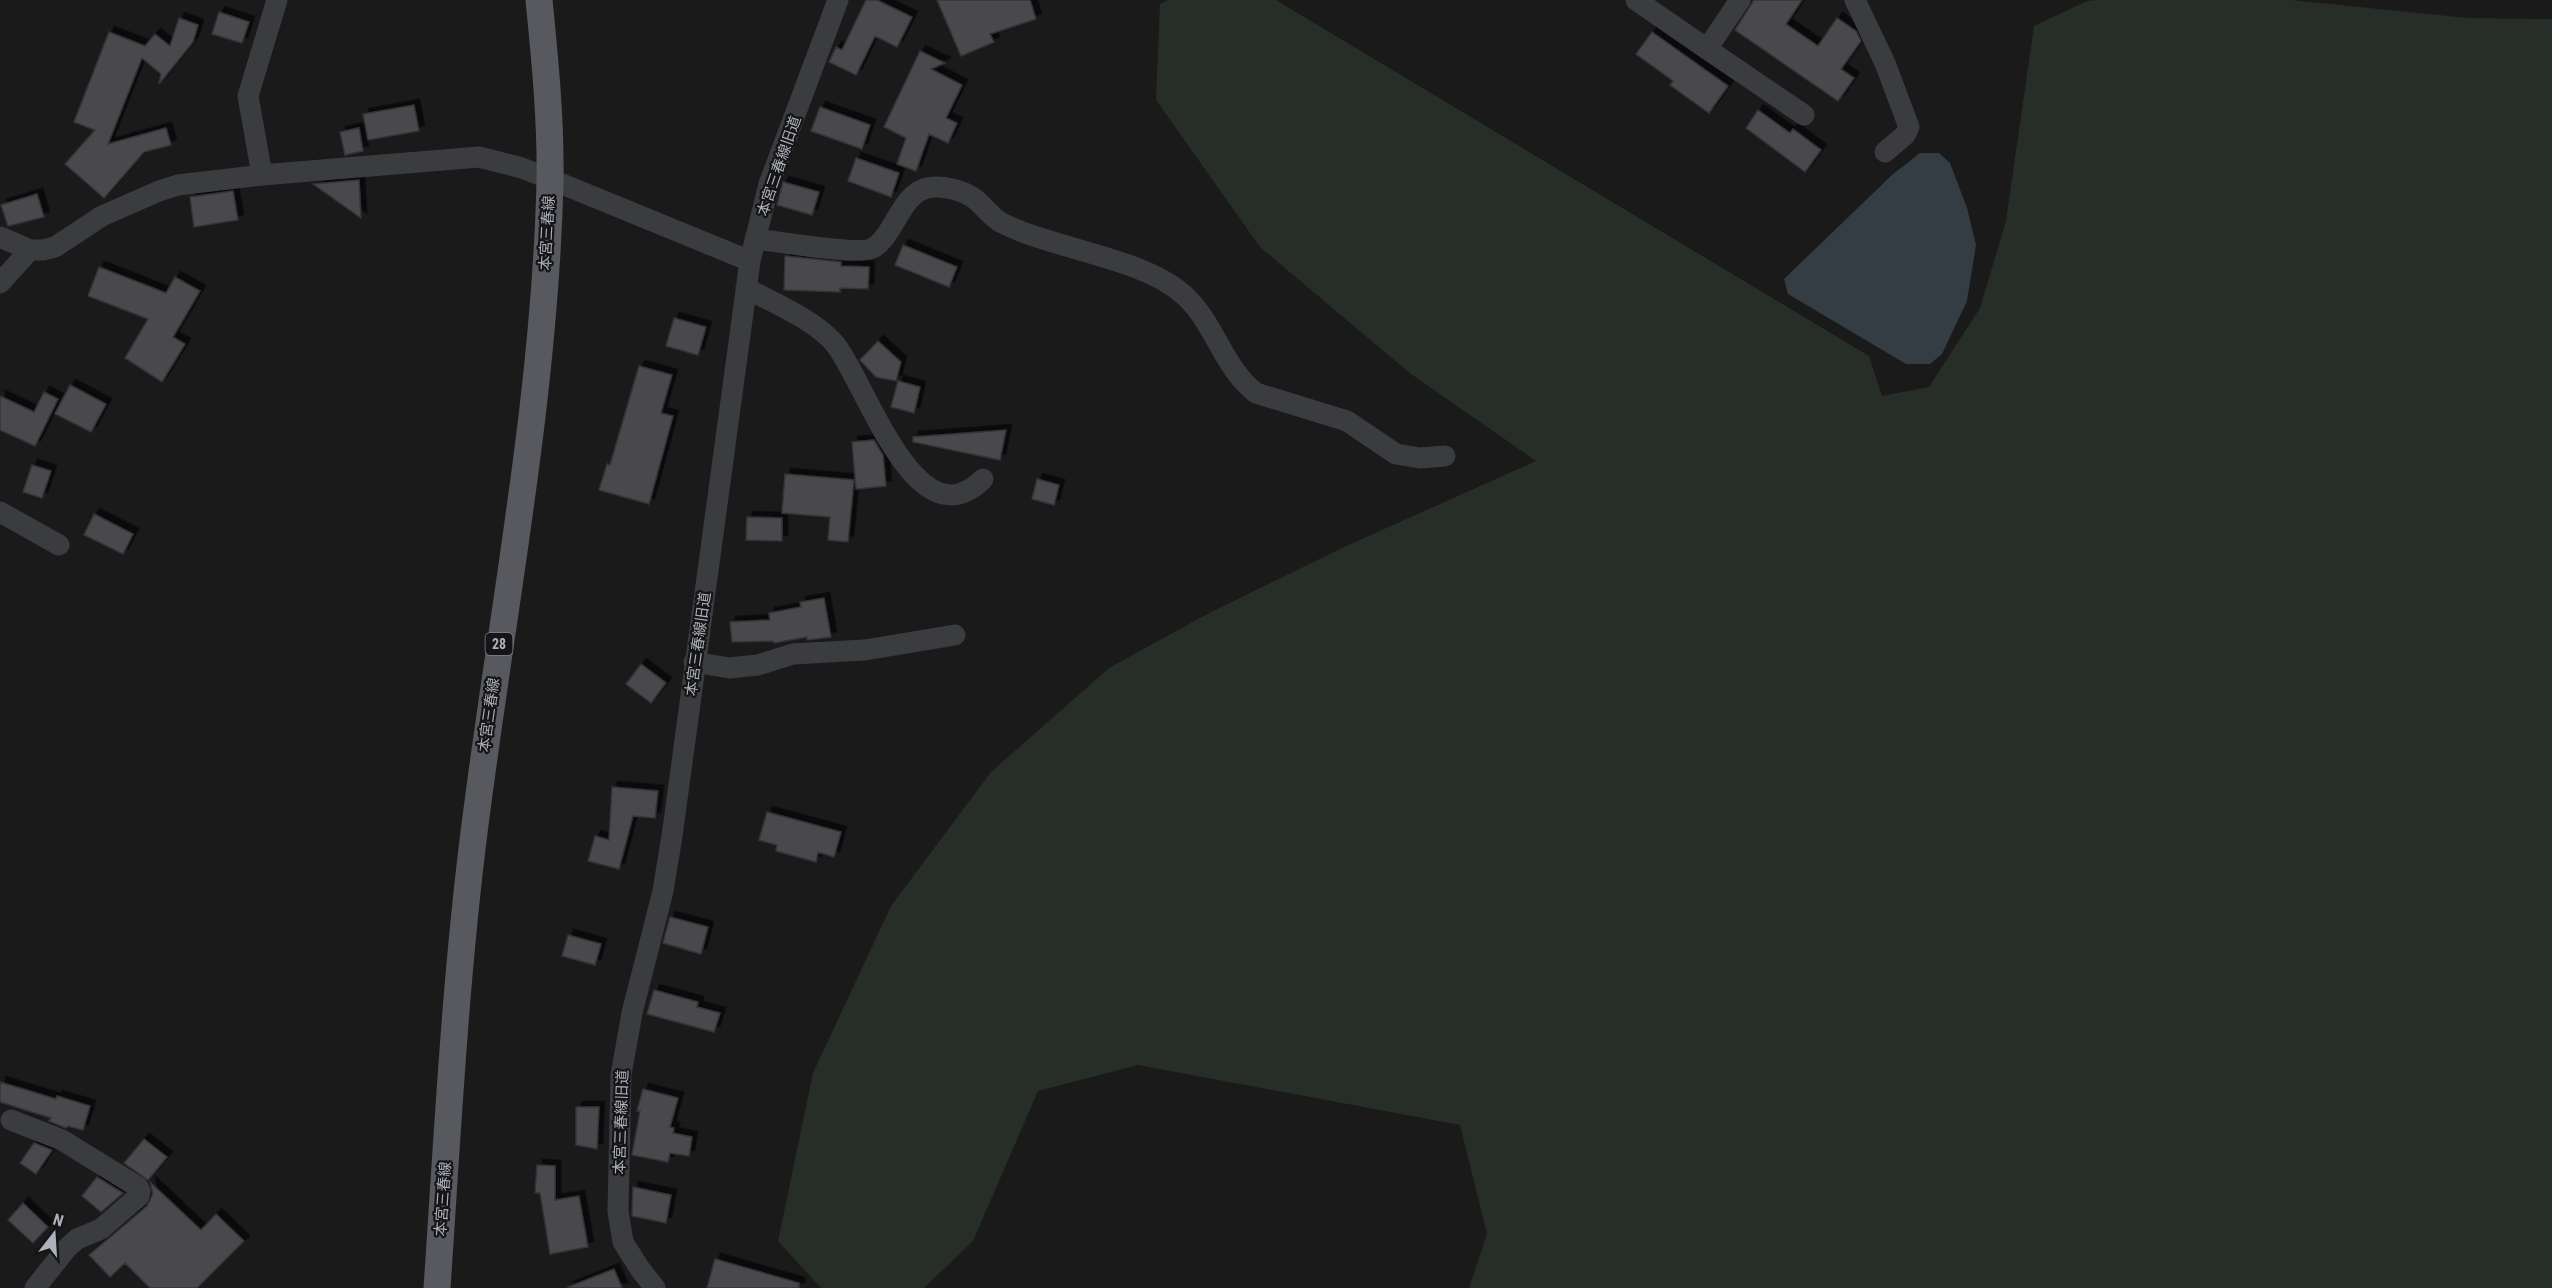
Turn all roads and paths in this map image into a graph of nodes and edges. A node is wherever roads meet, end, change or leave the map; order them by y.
1 (277, 0) edge
2 (539, 0) edge
3 (838, 0) edge
4 (1636, 0) edge
5 (1740, 0) edge
6 (1854, 0) edge
7 (1707, 49) junction
8 (1804, 115) dead end
9 (1885, 152) dead end
10 (262, 175) junction
11 (550, 179) junction
12 (0, 237) edge
13 (755, 239) junction
14 (30, 250) junction
15 (750, 261) junction
16 (0, 283) edge
17 (746, 288) junction
18 (1445, 456) dead end
19 (983, 479) dead end
20 (0, 512) edge
21 (59, 545) dead end
22 (955, 635) dead end
23 (694, 662) junction
24 (11, 1120) dead end
25 (35, 1288) edge
26 (437, 1288) edge
27 (655, 1288) edge

1 - 10 street
2 - 11 main road, 本宮三春線 / 28
3 - 13 street, 本宮三春線旧道
4 - 7 street
5 - 7 street
6 - 9 street
7 - 8 street
10 - 11 street
10 - 14 street
11 - 15 street
11 - 26 main road, 本宮三春線 / 28
12 - 14 street
13 - 15 street, 本宮三春線旧道
13 - 18 street
14 - 16 street
15 - 17 street, 本宮三春線旧道
17 - 19 street
17 - 23 street, 本宮三春線旧道
20 - 21 street
22 - 23 street
23 - 27 street, 本宮三春線旧道
24 - 25 street

